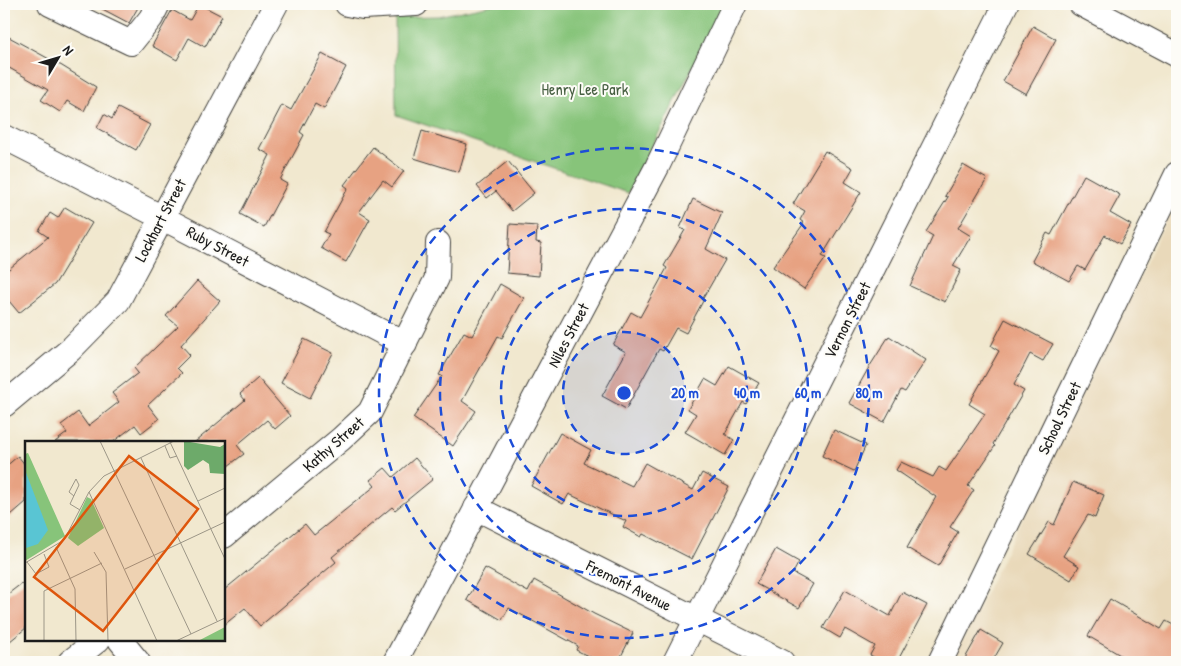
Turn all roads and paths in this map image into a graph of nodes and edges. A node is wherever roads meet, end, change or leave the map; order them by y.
1 (50, 4) edge
2 (158, 4) edge
3 (276, 4) edge
4 (347, 4) edge
5 (416, 4) edge
6 (735, 4) edge
7 (1006, 4) edge
8 (1081, 4) edge
9 (1177, 55) edge
10 (4, 137) edge
11 (1177, 174) edge
12 (161, 217) junction
13 (438, 243) dead end
14 (404, 344) junction
15 (4, 405) edge
16 (476, 508) junction
17 (225, 535) edge
18 (697, 619) junction
19 (97, 641) edge
20 (121, 641) edge
21 (70, 662) edge
22 (138, 662) edge
23 (395, 662) edge
24 (675, 662) edge
25 (782, 662) edge
26 (940, 662) edge

1 - 2 street
3 - 12 street, Lockhart Street
4 - 5 street
6 - 16 street, Niles Street
7 - 18 street, Vernon Street
8 - 9 street
10 - 12 street, Ruby Street
11 - 26 street, School Street
12 - 14 street, Ruby Street
12 - 15 street, Lockhart Street
13 - 14 street, Kathy Street
14 - 17 street, Kathy Street
16 - 18 street, Fremont Avenue
16 - 23 street, Niles Street
18 - 24 street, Vernon Street
18 - 25 street, Fremont Avenue
19 - 21 street
20 - 22 street

